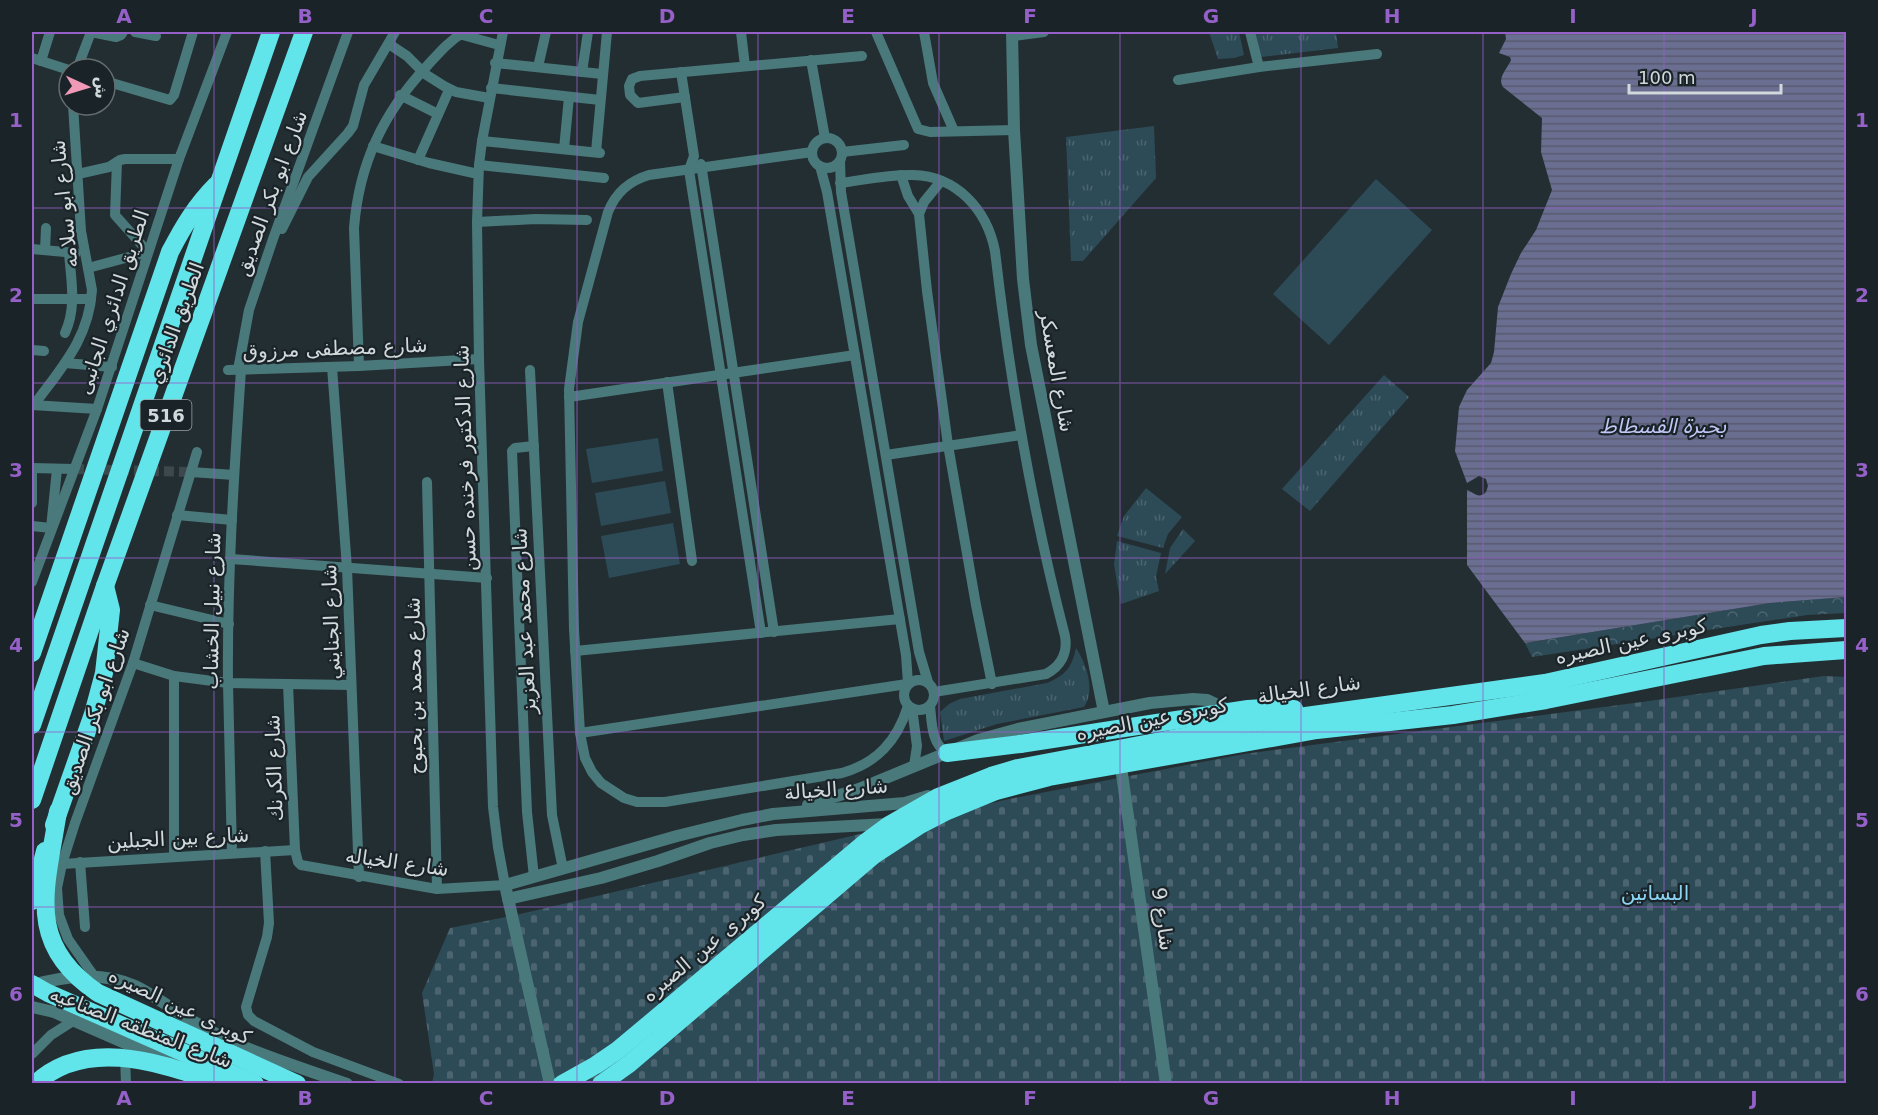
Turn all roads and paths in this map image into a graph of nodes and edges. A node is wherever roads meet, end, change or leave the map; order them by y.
1 (50, 32) edge
2 (91, 32) edge
3 (123, 32) edge
4 (135, 32) edge
5 (193, 32) edge
6 (227, 32) edge
7 (271, 32) edge
8 (303, 32) edge
9 (348, 32) edge
10 (395, 32) edge
11 (502, 32) edge
12 (546, 32) edge
13 (588, 32) edge
14 (607, 32) edge
15 (741, 32) edge
16 (876, 32) edge
17 (924, 32) edge
18 (1044, 32) edge
19 (1250, 32) edge
20 (462, 33) edge
21 (1012, 34) edge
22 (156, 36) dead end
23 (389, 44) junction
24 (499, 45) junction
25 (1377, 54) dead end
26 (862, 56) dead end
27 (82, 57) edge
28 (36, 60) edge
29 (811, 60) junction
30 (495, 63) junction
31 (57, 66) edge
32 (745, 66) junction
33 (538, 67) junction
34 (1259, 67) junction
35 (422, 71) junction
36 (582, 72) junction
37 (681, 72) junction
38 (602, 74) junction
39 (1178, 80) dead end
40 (117, 85) edge
41 (449, 90) junction
42 (490, 93) junction
43 (400, 95) junction
44 (569, 97) junction
45 (685, 97) junction
46 (600, 100) junction
47 (438, 114) junction
48 (74, 117) edge
49 (954, 130) junction
50 (1014, 130) junction
51 (825, 138) junction
52 (482, 141) junction
53 (904, 145) dead end
54 (373, 146) junction
55 (564, 148) junction
56 (812, 152) junction
57 (693, 156) junction
58 (841, 156) junction
59 (179, 159) junction
60 (418, 160) junction
61 (117, 162) junction
62 (820, 166) junction
63 (702, 168) junction
64 (478, 169) junction
65 (689, 170) junction
66 (78, 174) junction
67 (901, 175) junction
68 (604, 178) dead end
69 (941, 181) junction
70 (840, 183) junction
71 (216, 185) junction
72 (919, 214) junction
73 (587, 220) dead end
74 (477, 222) junction
75 (46, 228) dead end
76 (273, 239) junction
77 (32, 249) edge
78 (45, 250) junction
79 (148, 252) junction
80 (69, 253) junction
81 (85, 255) junction
82 (88, 267) junction
83 (32, 299) edge
84 (73, 299) junction
85 (91, 299) junction
86 (65, 333) dead end
87 (32, 350) edge
88 (44, 351) dead end
89 (855, 355) junction
90 (479, 359) junction
91 (65, 363) junction
92 (359, 366) junction
93 (112, 367) junction
94 (332, 367) junction
95 (236, 370) junction
96 (530, 370) dead end
97 (734, 373) junction
98 (721, 375) junction
99 (667, 382) junction
100 (569, 397) junction
101 (33, 405) edge
102 (97, 409) junction
103 (1021, 435) junction
104 (948, 445) junction
105 (534, 446) junction
106 (871, 449) junction
107 (197, 452) dead end
108 (886, 455) junction
109 (873, 464) junction
110 (32, 468) edge
111 (57, 469) junction
112 (74, 469) junction
113 (191, 472) junction
114 (234, 474) junction
115 (427, 482) dead end
116 (32, 504) edge
117 (177, 515) junction
118 (232, 520) junction
119 (32, 526) edge
120 (51, 528) junction
121 (231, 559) junction
122 (692, 561) dead end
123 (347, 568) junction
124 (429, 573) junction
125 (487, 578) junction
126 (32, 582) edge
127 (105, 586) junction
128 (150, 605) junction
129 (900, 619) junction
130 (229, 624) junction
131 (1846, 628) edge
132 (774, 632) junction
133 (761, 633) junction
134 (1846, 636) edge
135 (1846, 650) edge
136 (575, 651) junction
137 (32, 653) edge
138 (1846, 655) edge
139 (133, 663) junction
140 (174, 676) junction
141 (228, 683) junction
142 (908, 683) junction
143 (288, 684) junction
144 (992, 684) junction
145 (351, 685) junction
146 (931, 687) junction
147 (1397, 697) junction
148 (930, 706) junction
149 (910, 707) junction
150 (1104, 712) junction
151 (1314, 713) junction
152 (1399, 716) junction
153 (1245, 718) junction
154 (32, 724) edge
155 (580, 733) junction
156 (947, 753) junction
157 (1120, 760) junction
158 (914, 766) junction
159 (32, 800) edge
160 (58, 811) junction
161 (773, 814) junction
162 (651, 844) junction
163 (295, 850) junction
164 (265, 851) junction
165 (622, 852) junction
166 (232, 853) junction
167 (174, 856) junction
168 (658, 861) junction
169 (80, 862) junction
170 (62, 864) junction
171 (563, 869) junction
172 (628, 870) junction
173 (359, 877) junction
174 (534, 877) junction
175 (505, 885) junction
176 (437, 889) junction
177 (508, 899) junction
178 (32, 902) edge
179 (85, 927) dead end
180 (94, 976) junction
181 (32, 984) edge
182 (32, 1007) edge
183 (73, 1021) junction
184 (125, 1043) junction
185 (32, 1054) edge
186 (35, 1083) edge
187 (126, 1083) edge
188 (223, 1083) edge
189 (237, 1083) edge
190 (255, 1083) edge
191 (297, 1083) edge
192 (347, 1083) edge
193 (399, 1083) edge
194 (550, 1083) edge
195 (562, 1083) edge
196 (601, 1083) edge
197 (1166, 1083) edge

1 - 28 street
2 - 3 street
2 - 27 street
4 - 22 street
5 - 40 street
6 - 59 street, الطريق الدائري الجانبى
7 - 71 highway, الطريق الدائري / 516
8 - 127 highway, الطريق الدائري / 516
9 - 76 street, شارع ابو بكر الصديق
10 - 23 street
11 - 24 street, شارع الدكتور فرخنده حسن
12 - 33 street
13 - 36 street
14 - 38 street
15 - 32 street
16 - 49 street
17 - 49 street
18 - 21 street
19 - 34 street
20 - 24 street
20 - 35 street
21 - 50 street, شارع المعسكر
23 - 35 street
23 - 76 street
24 - 30 street, شارع الدكتور فرخنده حسن
25 - 34 street
26 - 29 street
28 - 31 street
29 - 32 street
29 - 51 street
30 - 33 street
30 - 42 street, شارع الدكتور فرخنده حسن
32 - 37 street
33 - 36 street
34 - 39 street
35 - 41 street
35 - 43 street
36 - 38 street
37 - 45 street
37 - 45 street
38 - 46 street
41 - 42 street
41 - 47 street
42 - 44 street
42 - 52 street, شارع الدكتور فرخنده حسن
43 - 47 street
43 - 54 street
44 - 46 street
44 - 55 street
45 - 57 street
46 - 55 street
47 - 60 street
48 - 66 street, شارع ابو سلامه
49 - 50 street
50 - 150 street, شارع المعسكر
51 - 56 street
51 - 58 street
52 - 55 street
52 - 64 street, شارع الدكتور فرخنده حسن
53 - 58 street
54 - 60 street
54 - 92 street
56 - 62 street
56 - 63 street
57 - 63 street
57 - 65 street
58 - 62 street
58 - 70 street
59 - 61 street
59 - 79 street, الطريق الدائري الجانبى
60 - 64 street
61 - 66 street
61 - 79 street
62 - 89 street
63 - 65 street
63 - 97 street
64 - 68 street
64 - 74 street, شارع الدكتور فرخنده حسن
65 - 98 street
65 - 100 street
66 - 81 street, شارع ابو سلامه
67 - 69 street
67 - 70 street
67 - 72 street
69 - 72 street
69 - 103 street
70 - 108 street
71 - 137 highway, bridge
71 - 154 highway, الطريق الدائري / 516
72 - 104 street
73 - 74 street
74 - 90 street, شارع الدكتور فرخنده حسن
75 - 78 street
76 - 95 street, شارع ابو بكر الصديق
77 - 78 street
78 - 80 street
79 - 82 street
79 - 93 street, الطريق الدائري الجانبى
80 - 81 street
80 - 84 street
81 - 82 street, شارع ابو سلامه
82 - 85 street, شارع ابو سلامه
83 - 84 street
84 - 85 street
84 - 86 street
85 - 91 street, شارع ابو سلامه
87 - 88 street
89 - 97 street
89 - 106 street
90 - 92 street, شارع مصطفى مرزوق
90 - 125 street, شارع الدكتور فرخنده حسن
91 - 93 street
91 - 101 street, شارع ابو سلامه
92 - 94 street, شارع مصطفى مرزوق
93 - 102 street, الطريق الدائري الجانبى
94 - 95 street, شارع مصطفى مرزوق
94 - 123 street, شارع الجنايني
95 - 114 street, شارع نبيل الخشاب
96 - 105 street, شارع محمد عبد العزيز
97 - 98 street
97 - 132 street
98 - 99 street
98 - 133 street
99 - 100 street
99 - 122 street
100 - 136 street
101 - 102 street
102 - 112 street, الطريق الدائري الجانبى
103 - 104 street
103 - 144 street
104 - 108 street
104 - 144 street
105 - 171 street, شارع محمد عبد العزيز
105 - 174 street
106 - 108 street
106 - 109 street
107 - 113 street, شارع ابو بكر الصديق
108 - 109 street
108 - 146 street
109 - 129 street
110 - 111 street
110 - 116 street
111 - 112 street
111 - 120 street
112 - 120 street, الطريق الدائري الجانبى
113 - 114 street
113 - 117 street, شارع ابو بكر الصديق
114 - 118 street, شارع نبيل الخشاب
115 - 124 street, شارع محمد بن بحبوح
117 - 118 street
117 - 128 street, شارع ابو بكر الصديق
118 - 121 street, شارع نبيل الخشاب
119 - 120 street
120 - 126 street, الطريق الدائري الجانبى
121 - 123 street
121 - 130 street, شارع نبيل الخشاب
123 - 124 street
123 - 145 street, شارع الجنايني
124 - 125 street
124 - 176 street, شارع محمد بن بحبوح
125 - 175 street, شارع الدكتور فرخنده حسن
127 - 159 highway, الطريق الدائري / 516
127 - 160 highway
128 - 130 street
128 - 139 street, شارع ابو بكر الصديق
129 - 132 street
129 - 142 street
130 - 141 street, شارع نبيل الخشاب
131 - 151 highway, كوبرى عين الصيره, bridge
132 - 133 street
133 - 136 street
134 - 147 street, شارع الخيالة
135 - 196 highway, كوبرى عين الصيره, bridge
136 - 155 street
138 - 152 street, شارع الخيالة
139 - 140 street
139 - 170 street, شارع ابو بكر الصديق
140 - 141 street
140 - 167 street
141 - 143 street
141 - 166 street, شارع نبيل الخشاب
142 - 146 street
142 - 149 street
142 - 155 street
143 - 145 street
143 - 163 street, شارع الكرنك
144 - 146 street
145 - 173 street, شارع الجنايني
146 - 148 street
147 - 152 street
147 - 153 street, شارع الخيالة
148 - 149 street
148 - 156 street
149 - 155 street
149 - 158 street
150 - 153 street
150 - 156 street
151 - 156 highway, bridge
151 - 195 highway, كوبرى عين الصيره, bridge
152 - 157 street, شارع الخيالة
153 - 161 street, شارع الخيالة
156 - 158 street
157 - 168 street, شارع الخيالة
157 - 197 street, شارع 9
158 - 161 street
160 - 178 highway
160 - 191 highway, كوبرى عين الصيره, bridge
161 - 162 street, شارع الخيالة
162 - 165 street, شارع الخيالة
162 - 168 street
163 - 164 street, شارع بين الجبلين
163 - 173 street, شارع الخياله
164 - 166 street, شارع بين الجبلين
164 - 193 street
165 - 171 street, شارع الخيالة
165 - 172 street
166 - 167 street, شارع بين الجبلين
167 - 169 street, شارع بين الجبلين
168 - 172 street, شارع الخيالة
169 - 170 street, شارع بين الجبلين
169 - 179 street
170 - 180 street, شارع ابو بكر الصديق
171 - 174 street, شارع الخيالة
172 - 177 street, شارع الخيالة
173 - 176 street, شارع الخياله
174 - 175 street, شارع الخيالة
175 - 176 street, شارع الخياله
175 - 177 street
177 - 194 street
180 - 181 street, شارع المنطقه الصناعيه
180 - 192 street, شارع المنطقه الصناعيه
181 - 190 highway, bridge
182 - 183 street, شارع المنطقه الصناعيه
183 - 184 street, شارع المنطقه الصناعيه
183 - 185 street
184 - 187 street
184 - 189 street, شارع المنطقه الصناعيه
186 - 188 highway, bridge

